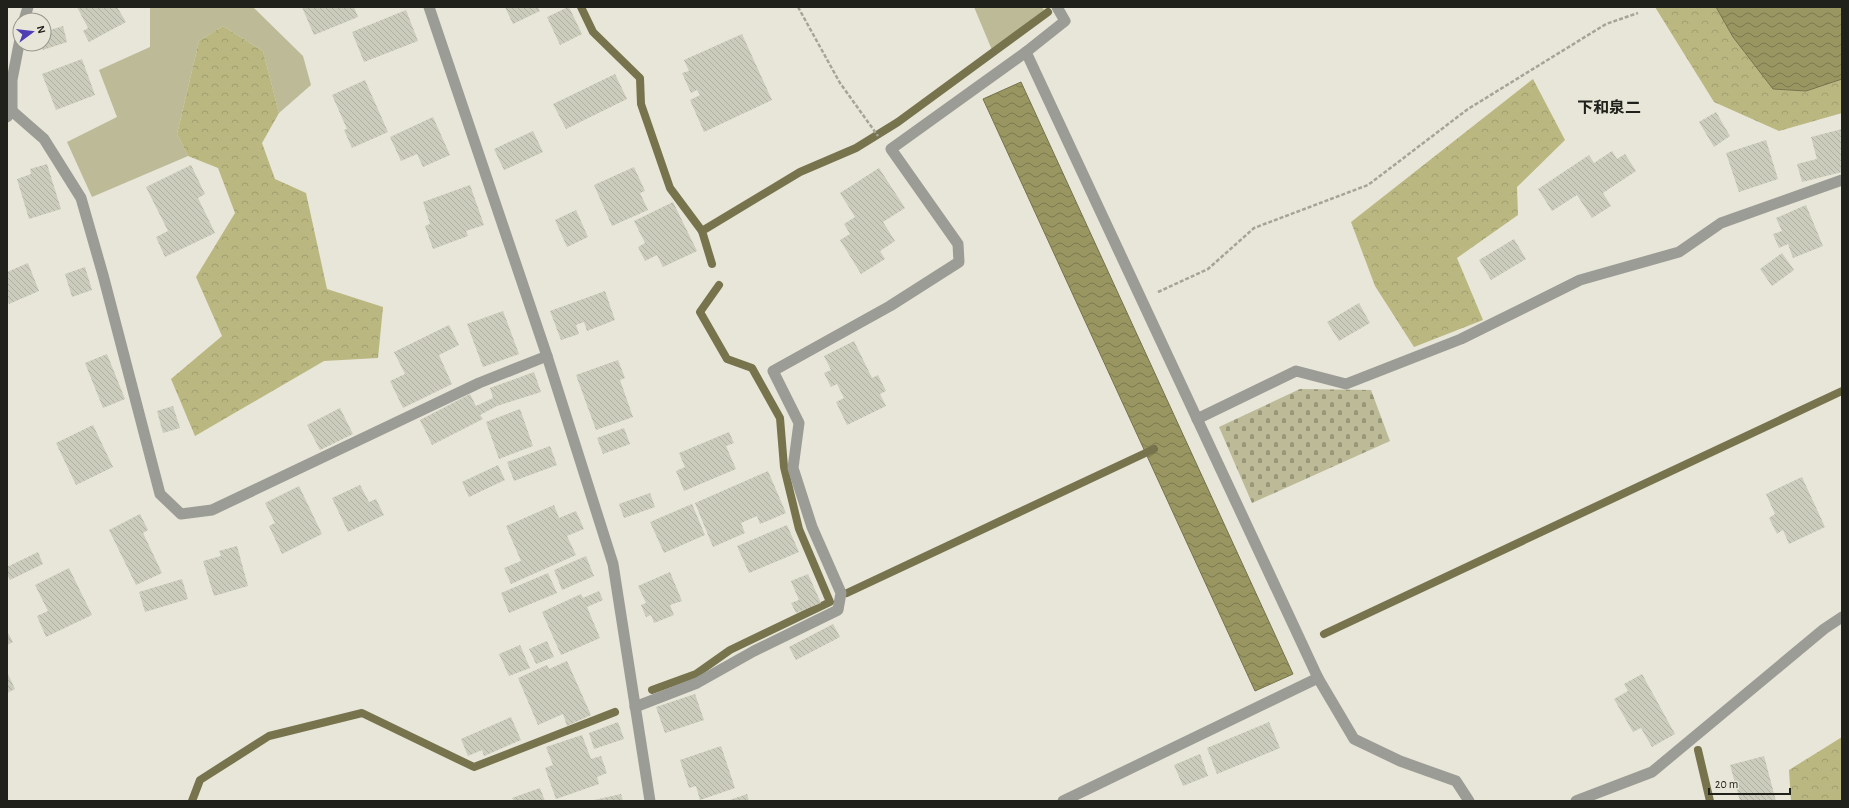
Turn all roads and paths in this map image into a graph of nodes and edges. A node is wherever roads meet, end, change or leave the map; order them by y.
1 (429, 7) edge
2 (798, 7) edge
3 (1056, 7) edge
4 (1638, 13) dead end
5 (17, 52) edge
6 (1026, 52) junction
7 (10, 114) edge
8 (873, 130) dead end
9 (1842, 180) edge
10 (1141, 299) junction
11 (547, 356) junction
12 (1197, 419) junction
13 (1842, 617) edge
14 (1318, 678) junction
15 (635, 707) junction
16 (650, 801) edge
17 (1063, 801) edge
18 (1469, 801) edge
19 (1576, 801) edge

1 - 11 street
2 - 8 path
3 - 6 street
4 - 10 path
5 - 7 street
6 - 10 street
6 - 15 street
7 - 11 street
9 - 12 street
10 - 12 street
11 - 15 street
12 - 14 street
13 - 19 street
14 - 17 street
14 - 18 street
15 - 16 street

